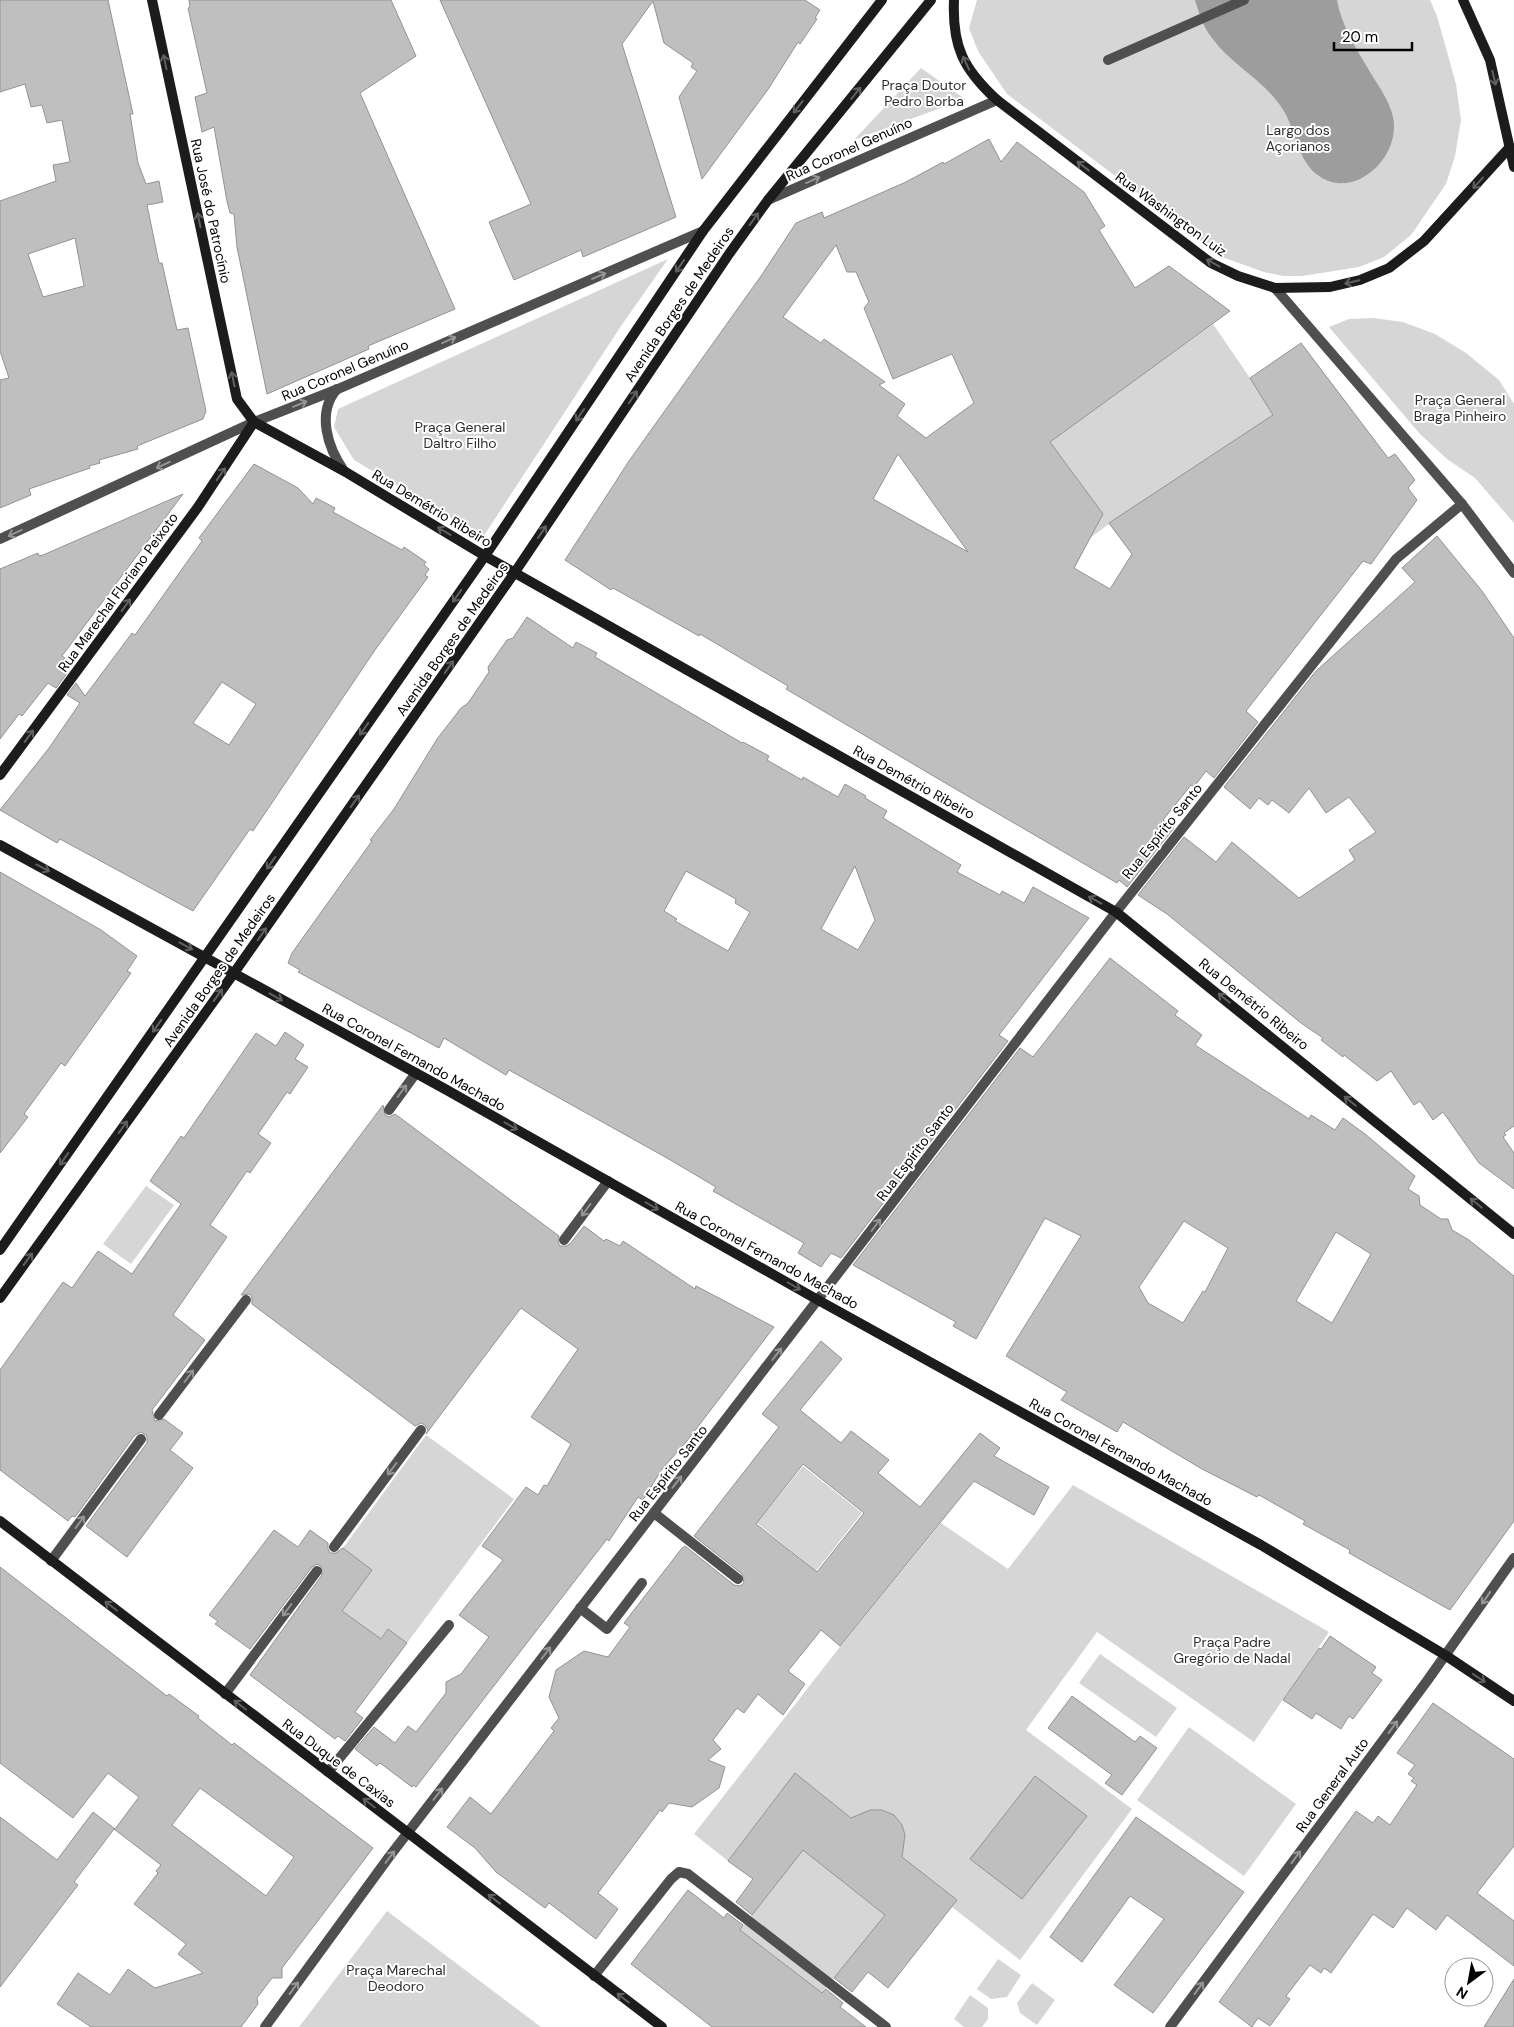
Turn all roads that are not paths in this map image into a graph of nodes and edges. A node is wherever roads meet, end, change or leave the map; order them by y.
1 (152, 0) edge
2 (882, 0) edge
3 (931, 0) edge
4 (954, 0) edge
5 (1244, 0) edge
6 (1464, 0) edge
7 (1108, 60) dead end
8 (997, 100) junction
9 (1510, 147) junction
10 (1514, 167) edge
11 (768, 200) junction
12 (703, 231) junction
13 (1275, 288) junction
14 (338, 389) junction
15 (254, 422) junction
16 (344, 471) junction
17 (1462, 504) junction
18 (0, 540) edge
19 (485, 556) junction
20 (515, 572) junction
21 (1514, 573) edge
22 (0, 775) edge
23 (0, 845) edge
24 (1116, 912) junction
25 (205, 957) junction
26 (234, 974) junction
27 (416, 1073) junction
28 (389, 1110) dead end
29 (608, 1181) junction
30 (1514, 1234) edge
31 (564, 1240) dead end
32 (0, 1250) edge
33 (0, 1298) edge
34 (246, 1300) dead end
35 (818, 1300) junction
36 (159, 1415) dead end
37 (421, 1430) dead end
38 (141, 1440) dead end
39 (654, 1513) junction
40 (0, 1521) edge
41 (334, 1548) dead end
42 (1514, 1558) edge
43 (51, 1561) junction
44 (316, 1571) dead end
45 (738, 1579) dead end
46 (642, 1583) dead end
47 (580, 1608) junction
48 (449, 1625) dead end
49 (1445, 1655) junction
50 (225, 1694) junction
51 (1514, 1701) edge
52 (328, 1772) junction
53 (408, 1833) junction
54 (594, 1976) junction
55 (265, 2027) edge
56 (662, 2027) edge
57 (886, 2027) edge
58 (1170, 2027) edge

15 -> 1 street, Rua José do Patrocínio
2 -> 12 street, Avenida Borges de Medeiros
11 -> 3 street, Avenida Borges de Medeiros
8 -> 4 street, Rua Washington Luiz
5 - 7 street
6 -> 9 street
11 -> 8 street, Rua Coronel Genuíno
13 -> 8 street, Rua Washington Luiz
9 - 10 street
9 -> 13 street, Rua Washington Luiz
20 -> 11 street, Avenida Borges de Medeiros
14 -> 12 street, Rua Coronel Genuíno
12 -> 19 street, Avenida Borges de Medeiros
13 - 17 street
15 -> 14 street, Rua Coronel Genuíno
14 - 16 street
15 - 16 street, Rua Demétrio Ribeiro
15 -> 18 street, Rua Coronel Genuíno
22 -> 15 street, Rua Marechal Floriano Peixoto
19 -> 16 street, Rua Demétrio Ribeiro
17 - 21 street
17 - 24 street, Rua Espírito Santo
19 - 20 street, Rua Demétrio Ribeiro
19 -> 25 street, Avenida Borges de Medeiros
24 -> 20 street, Rua Demétrio Ribeiro
26 -> 20 street, Avenida Borges de Medeiros
23 -> 25 street, Rua Coronel Fernando Machado
30 -> 24 street, Rua Demétrio Ribeiro
35 -> 24 street, Rua Espírito Santo
25 - 26 street, Rua Coronel Fernando Machado
25 -> 32 street, Avenida Borges de Medeiros
26 -> 27 street, Rua Coronel Fernando Machado
33 -> 26 street, Avenida Borges de Medeiros
28 -> 27 street
27 -> 29 street, Rua Coronel Fernando Machado
29 -> 31 street
29 -> 35 street, Rua Coronel Fernando Machado
36 -> 34 street
39 -> 35 street, Rua Espírito Santo
35 - 49 street, Rua Coronel Fernando Machado
37 -> 41 street
43 -> 38 street
39 - 45 street
39 - 47 street, Rua Espírito Santo
40 - 43 street, Rua Duque de Caxias
42 -> 49 street, Rua General Auto
50 -> 43 street, Rua Duque de Caxias
44 -> 50 street
46 - 47 street
53 -> 47 street, Rua Espírito Santo
48 - 52 street
49 -> 51 street, Rua Coronel Fernando Machado
58 -> 49 street, Rua General Auto
52 -> 50 street, Rua Duque de Caxias
53 -> 52 street, Rua Duque de Caxias
54 -> 53 street, Rua Duque de Caxias
55 -> 53 street
56 -> 54 street, Rua Duque de Caxias
54 - 57 street

